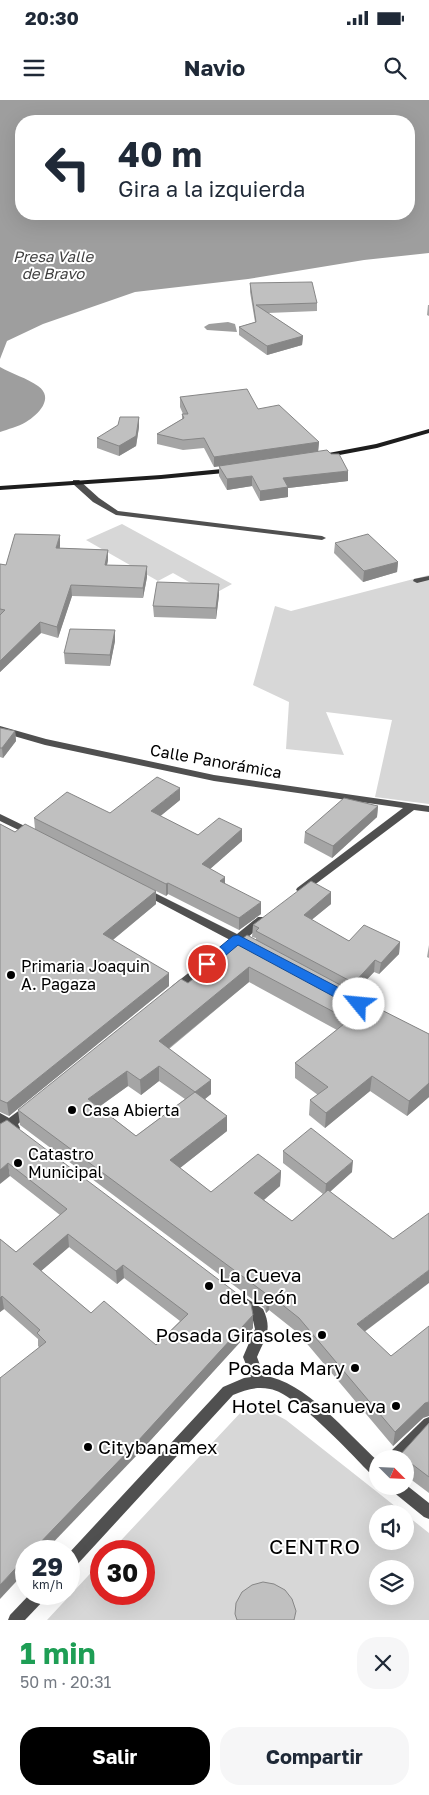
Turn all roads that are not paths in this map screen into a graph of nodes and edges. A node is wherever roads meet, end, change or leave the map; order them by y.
1 (429, 431) edge
2 (309, 458) edge
3 (243, 468) edge
4 (76, 482) junction
5 (0, 488) edge
6 (322, 538) dead end
7 (429, 578) edge
8 (418, 581) dead end
9 (0, 729) edge
10 (410, 808) junction
11 (429, 809) edge
12 (0, 817) edge
13 (44, 840) edge
14 (132, 885) edge
15 (292, 897) edge
16 (269, 915) edge
17 (238, 939) junction
18 (255, 948) edge
19 (169, 995) edge
20 (40, 1100) edge
21 (3, 1125) edge
22 (26, 1137) edge
23 (228, 1291) edge
24 (259, 1381) junction
25 (429, 1423) edge
26 (402, 1450) edge
27 (369, 1462) edge
28 (408, 1495) edge
29 (429, 1512) edge
30 (80, 1551) edge
31 (30, 1605) edge
32 (16, 1620) edge

1 - 2 main road
3 - 4 main road
4 - 5 main road
4 - 6 street
7 - 8 street
9 - 10 street, Calle Panorámica
10 - 11 street, Calle Panorámica
10 - 15 street
12 - 13 street
14 - 17 street
16 - 17 street
17 - 18 street
17 - 19 street
20 - 21 street
21 - 22 street
23 - 24 street
24 - 27 street
24 - 30 street
25 - 26 street
28 - 29 street
31 - 32 street

